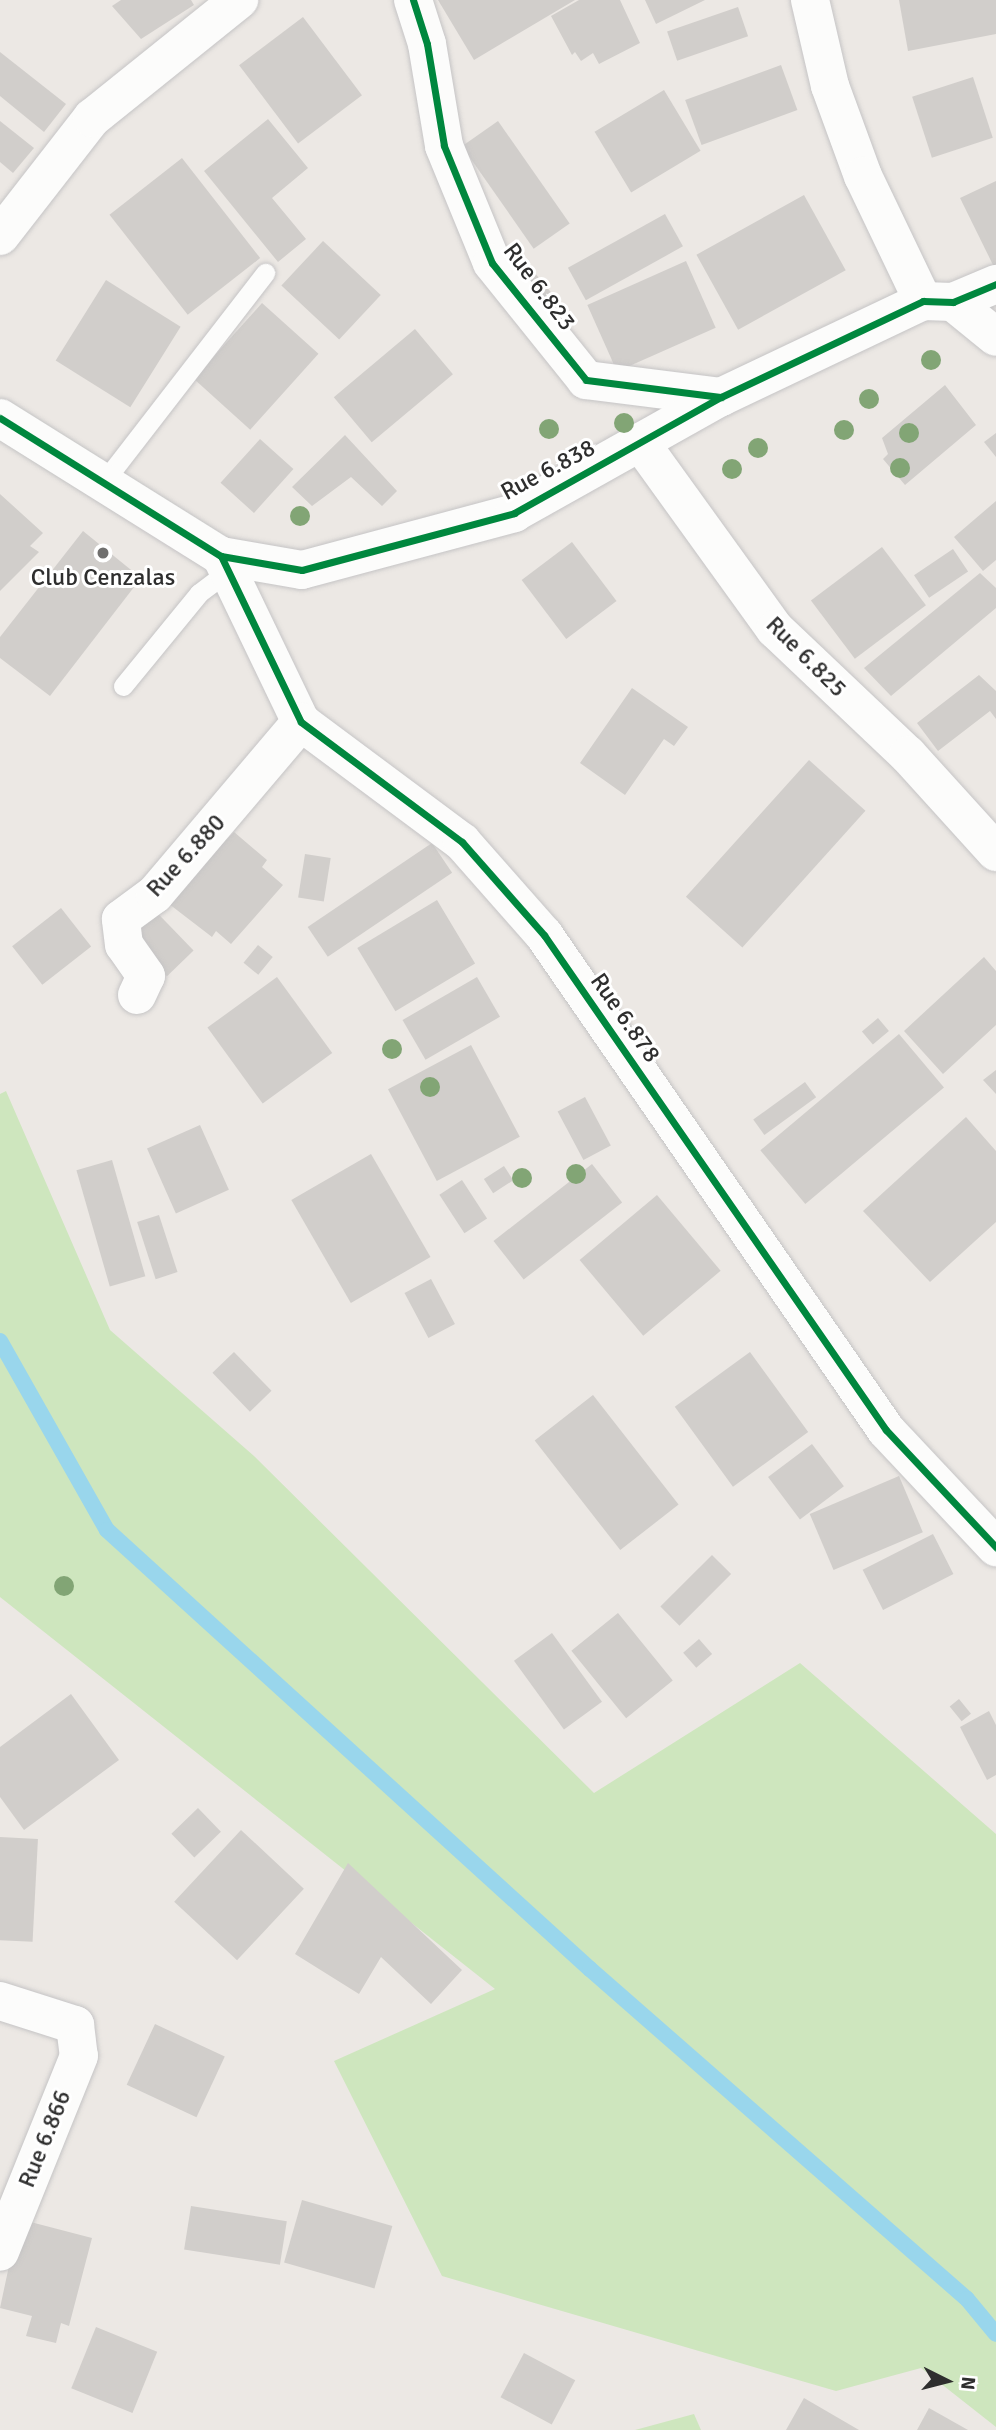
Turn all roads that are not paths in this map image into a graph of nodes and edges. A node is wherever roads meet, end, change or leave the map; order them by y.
1 (239, 0) edge
2 (413, 0) edge
3 (810, 0) edge
4 (0, 236) edge
5 (265, 273) dead end
6 (996, 284) edge
7 (938, 301) junction
8 (996, 337) edge
9 (721, 397) junction
10 (0, 418) edge
11 (640, 442) junction
12 (102, 484) junction
13 (225, 564) junction
14 (123, 686) dead end
15 (301, 722) junction
16 (996, 852) edge
17 (137, 995) dead end
18 (986, 1539) edge
19 (0, 2001) edge
20 (0, 2252) edge

1 - 4 street
2 - 9 street, Rue 6.823
3 - 7 street
5 - 12 lane
6 - 7 street, Rue 6.838
7 - 8 street
7 - 9 street, Rue 6.838
9 - 11 street, Rue 6.838
10 - 12 street, Rue 6.838
11 - 13 street, Rue 6.838
11 - 16 street, Rue 6.825
12 - 13 street, Rue 6.838
13 - 14 lane
13 - 15 street, Rue 6.878
15 - 17 street, Rue 6.880
15 - 18 street, Rue 6.878
19 - 20 street, Rue 6.866

